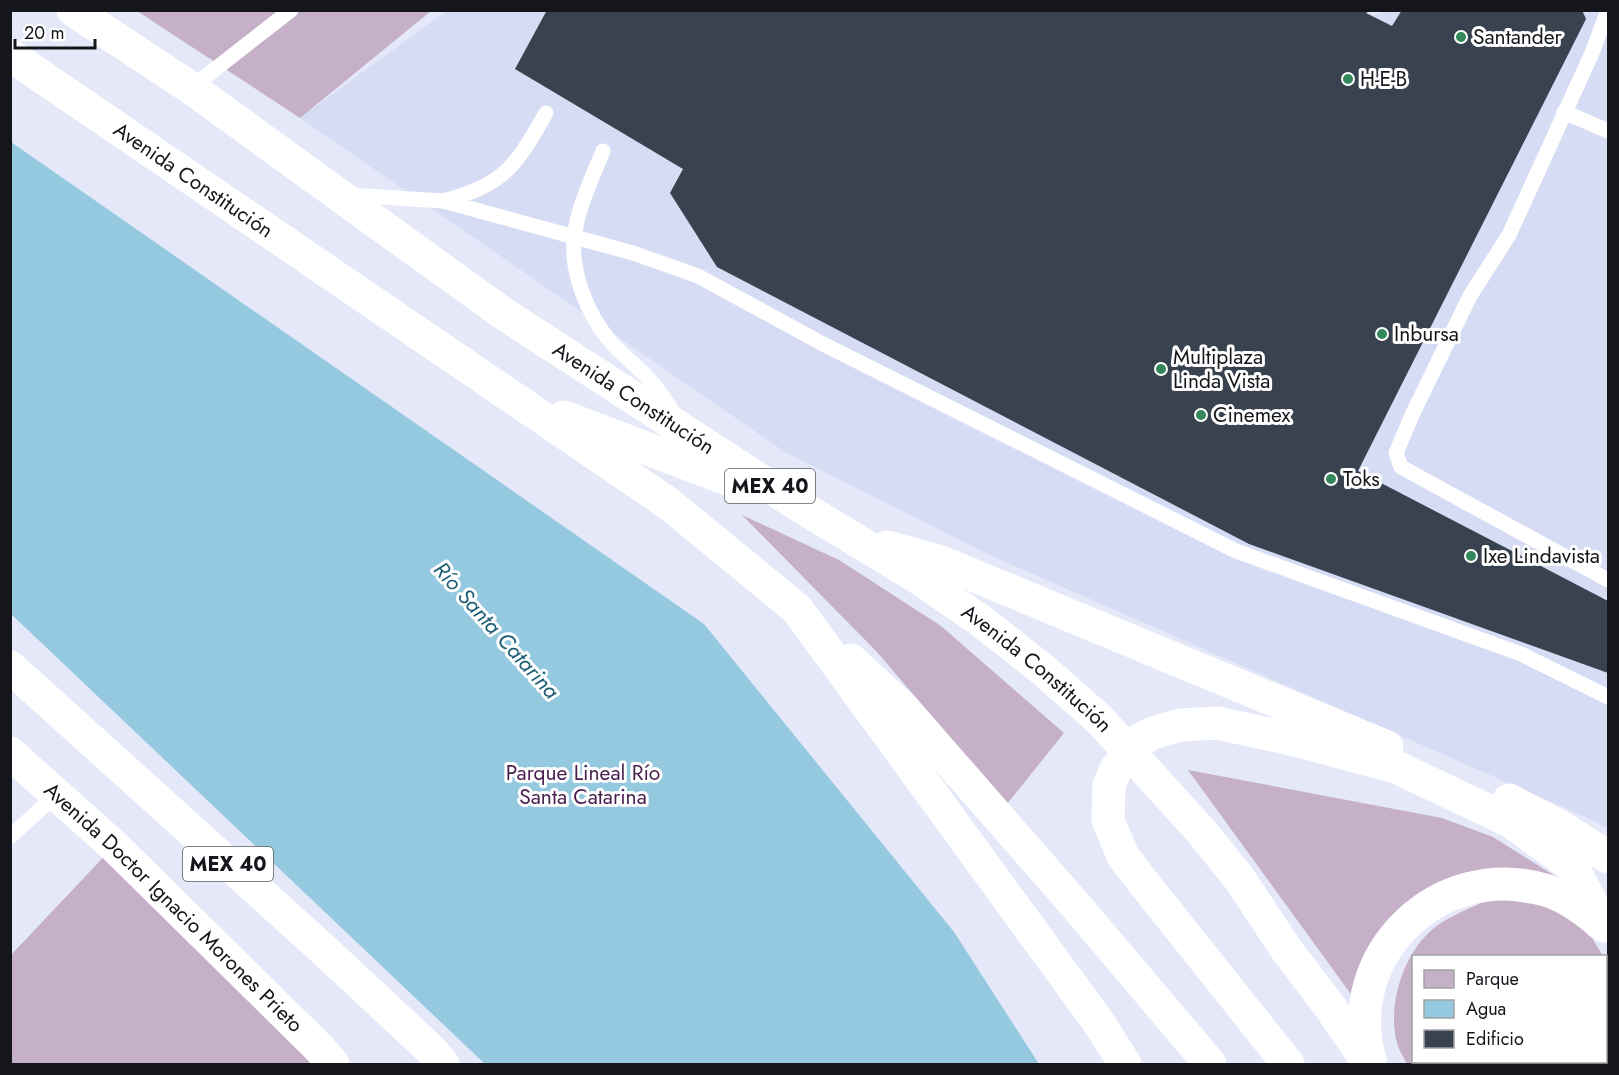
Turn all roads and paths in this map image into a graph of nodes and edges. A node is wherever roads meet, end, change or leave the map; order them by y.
1 (73, 10) edge
2 (291, 10) edge
3 (1608, 10) edge
4 (1608, 49) edge
5 (1592, 53) junction
6 (10, 55) edge
7 (191, 88) junction
8 (1564, 111) junction
9 (546, 113) dead end
10 (1608, 131) edge
11 (603, 151) dead end
12 (338, 195) junction
13 (443, 201) junction
14 (574, 238) junction
15 (513, 398) junction
16 (683, 430) junction
17 (804, 508) junction
18 (851, 537) junction
19 (1608, 580) edge
20 (797, 609) junction
21 (10, 667) edge
22 (1608, 697) edge
23 (10, 753) edge
24 (57, 794) junction
25 (10, 837) edge
26 (1608, 857) edge
27 (1606, 929) edge
28 (1205, 1058) edge
29 (324, 1059) edge
30 (443, 1065) edge
31 (1125, 1065) edge
32 (1288, 1065) edge
33 (1370, 1065) edge

1 - 7 highway, Avenida Constitución / MEX 40
2 - 7 lane
3 - 5 lane
4 - 5 lane
5 - 8 lane
6 - 15 highway, Avenida Constitución
7 - 12 highway, Avenida Constitución / MEX 40
8 - 10 lane
8 - 19 lane
9 - 13 lane
11 - 14 lane
12 - 13 lane
12 - 16 highway, Avenida Constitución / MEX 40
13 - 14 lane
14 - 16 lane
14 - 22 lane
15 - 17 highway
15 - 20 highway, Avenida Constitución
16 - 17 highway, Avenida Constitución / MEX 40
17 - 18 highway, Avenida Constitución / MEX 40
18 - 26 highway
18 - 33 highway, Avenida Constitución / MEX 40
20 - 28 highway
20 - 31 highway, Avenida Constitución
21 - 30 highway, MEX 40
23 - 24 highway, Avenida Doctor Ignacio Morones Prieto / MEX 40
24 - 25 lane
24 - 29 highway, Avenida Doctor Ignacio Morones Prieto / MEX 40
27 - 32 highway
27 - 33 highway

